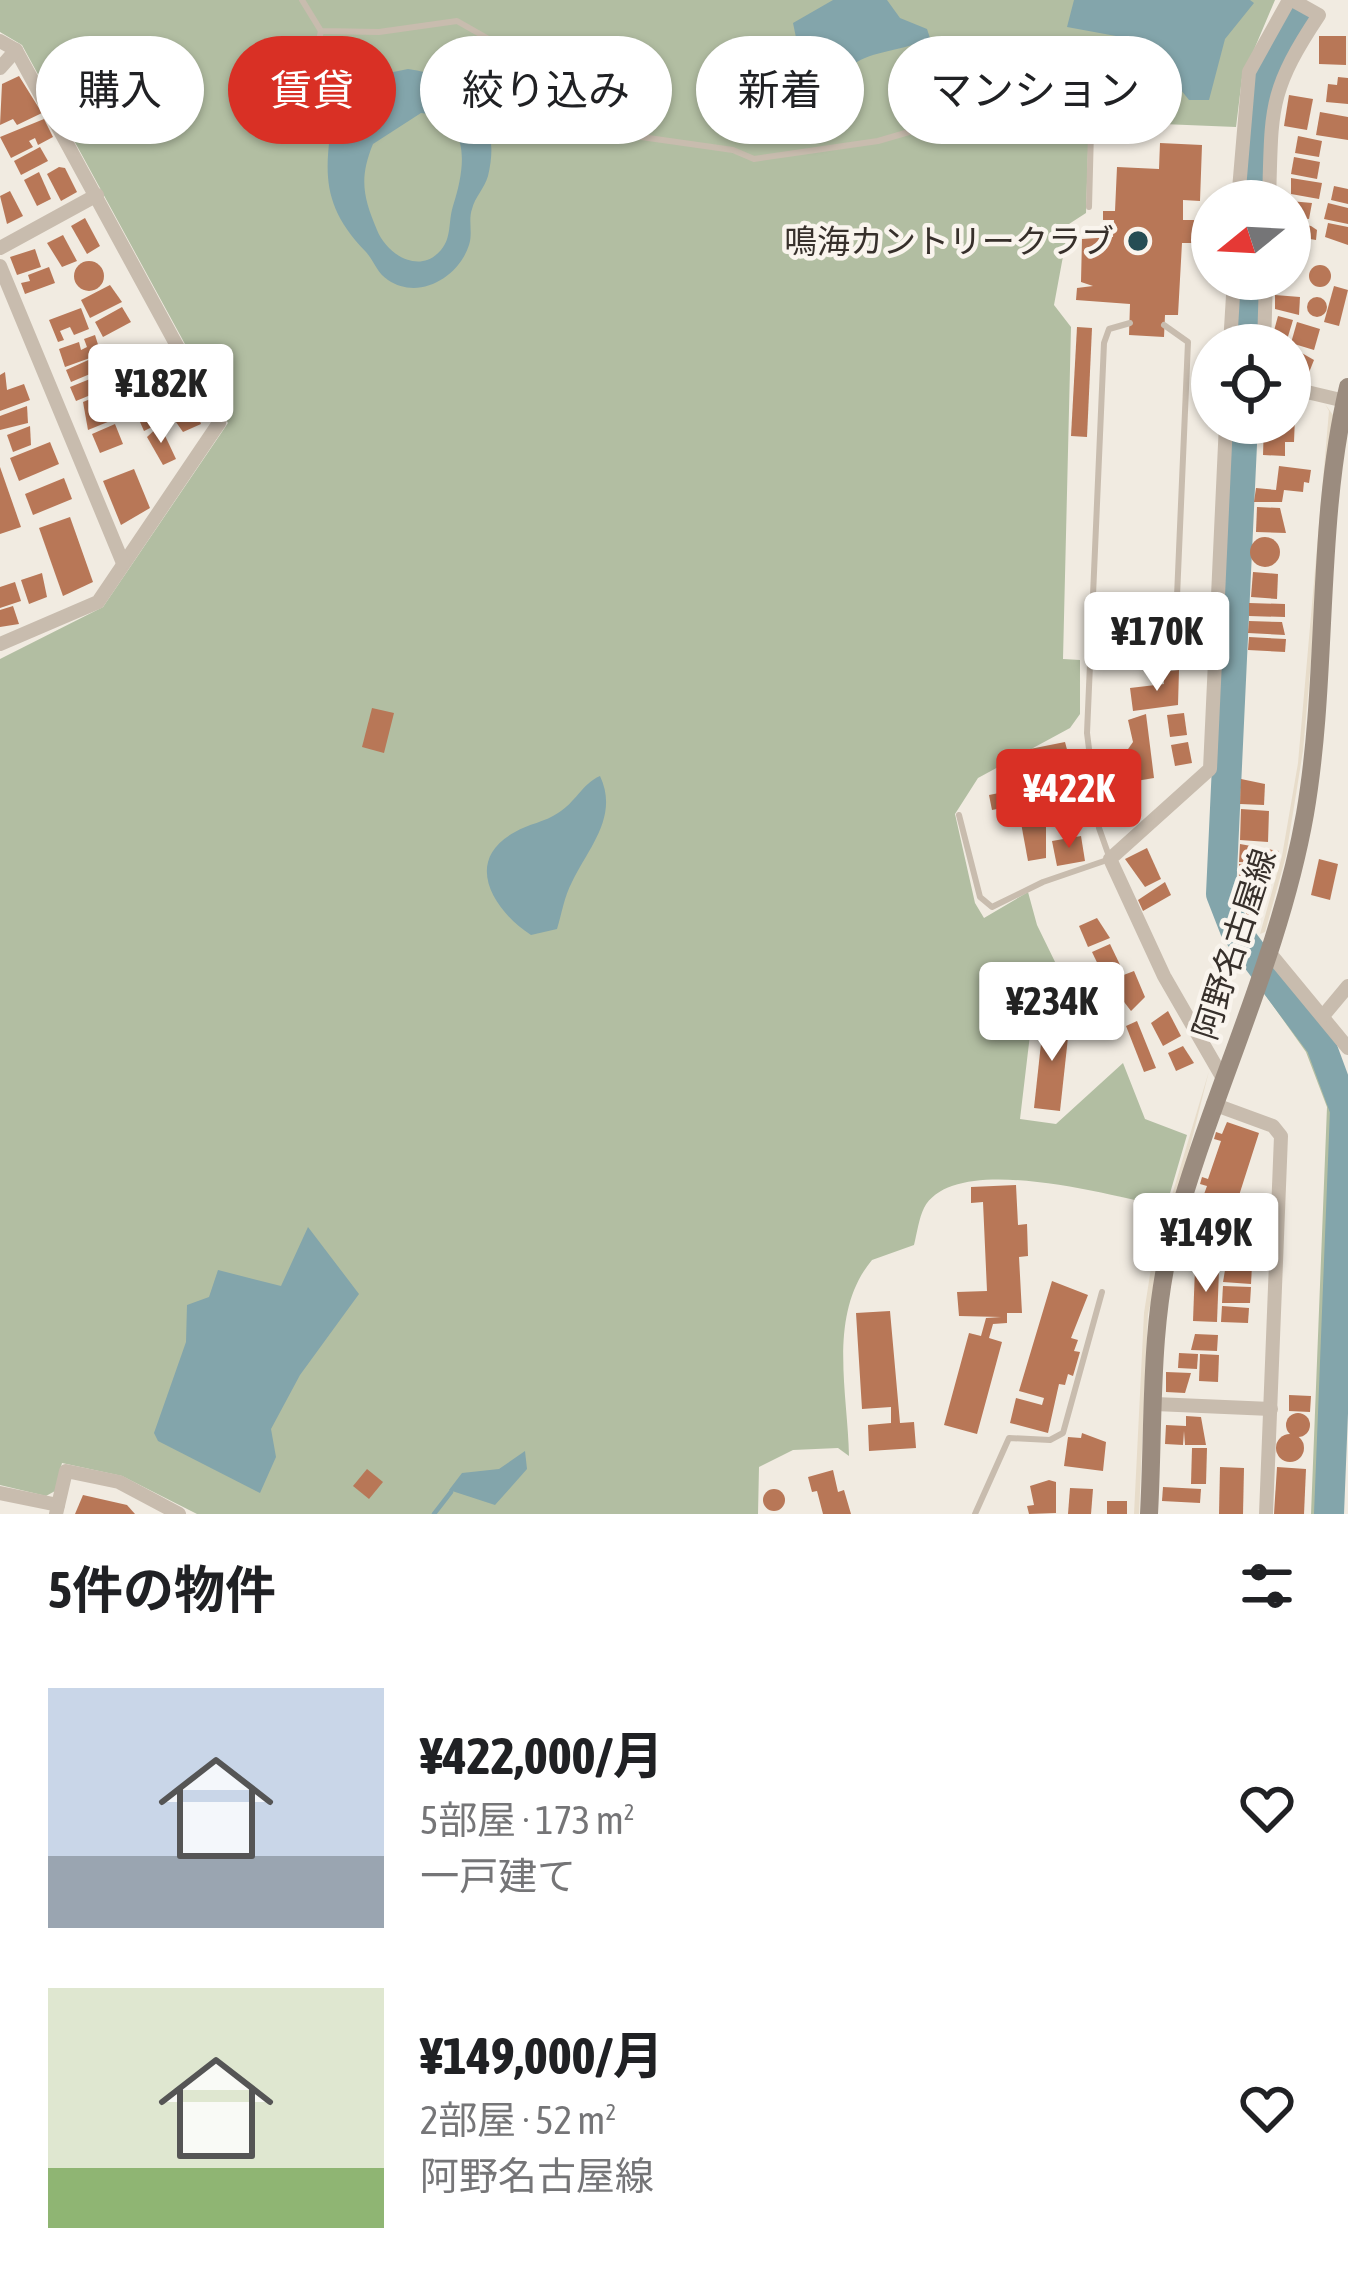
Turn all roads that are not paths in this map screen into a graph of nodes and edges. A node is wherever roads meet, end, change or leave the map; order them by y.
1 (302, 0) edge
2 (1299, 2) edge
3 (321, 31) junction
4 (320, 36) edge
5 (0, 41) edge
6 (16, 50) junction
7 (0, 68) edge
8 (1240, 180) edge
9 (1270, 180) edge
10 (97, 195) junction
11 (1089, 208) dead end
12 (0, 248) edge
13 (0, 266) edge
14 (1130, 323) dead end
15 (1164, 325) dead end
16 (1311, 390) edge
17 (1346, 394) edge
18 (1225, 444) edge
19 (123, 563) junction
20 (0, 644) edge
21 (1090, 655) junction
22 (958, 815) dead end
23 (1110, 860) junction
24 (1267, 953) junction
25 (1348, 986) edge
26 (1323, 1016) junction
27 (1348, 1048) edge
28 (1221, 1075) junction
29 (1213, 1104) junction
30 (1102, 1292) dead end
31 (1155, 1404) junction
32 (1271, 1409) junction
33 (0, 1493) edge
34 (57, 1510) edge
35 (179, 1514) edge
36 (975, 1514) edge
37 (1149, 1514) edge
38 (1266, 1514) edge

1 - 3 lane
2 - 8 street
2 - 9 street
3 - 4 lane
3 - 11 lane
5 - 6 street
6 - 7 street
6 - 10 street
10 - 12 street
10 - 19 street
13 - 19 street
14 - 21 lane
15 - 21 lane
16 - 17 street
17 - 24 main road, 阿野名古屋線
18 - 23 street
19 - 20 street
21 - 23 lane
22 - 23 lane
23 - 28 street
24 - 26 street
24 - 28 main road, 阿野名古屋線
25 - 26 street
26 - 27 street
28 - 29 main road, 阿野名古屋線
29 - 31 main road, 阿野名古屋線
29 - 32 street
30 - 36 lane
31 - 32 street
31 - 37 main road, 阿野名古屋線
32 - 38 street
33 - 34 street
34 - 35 street

